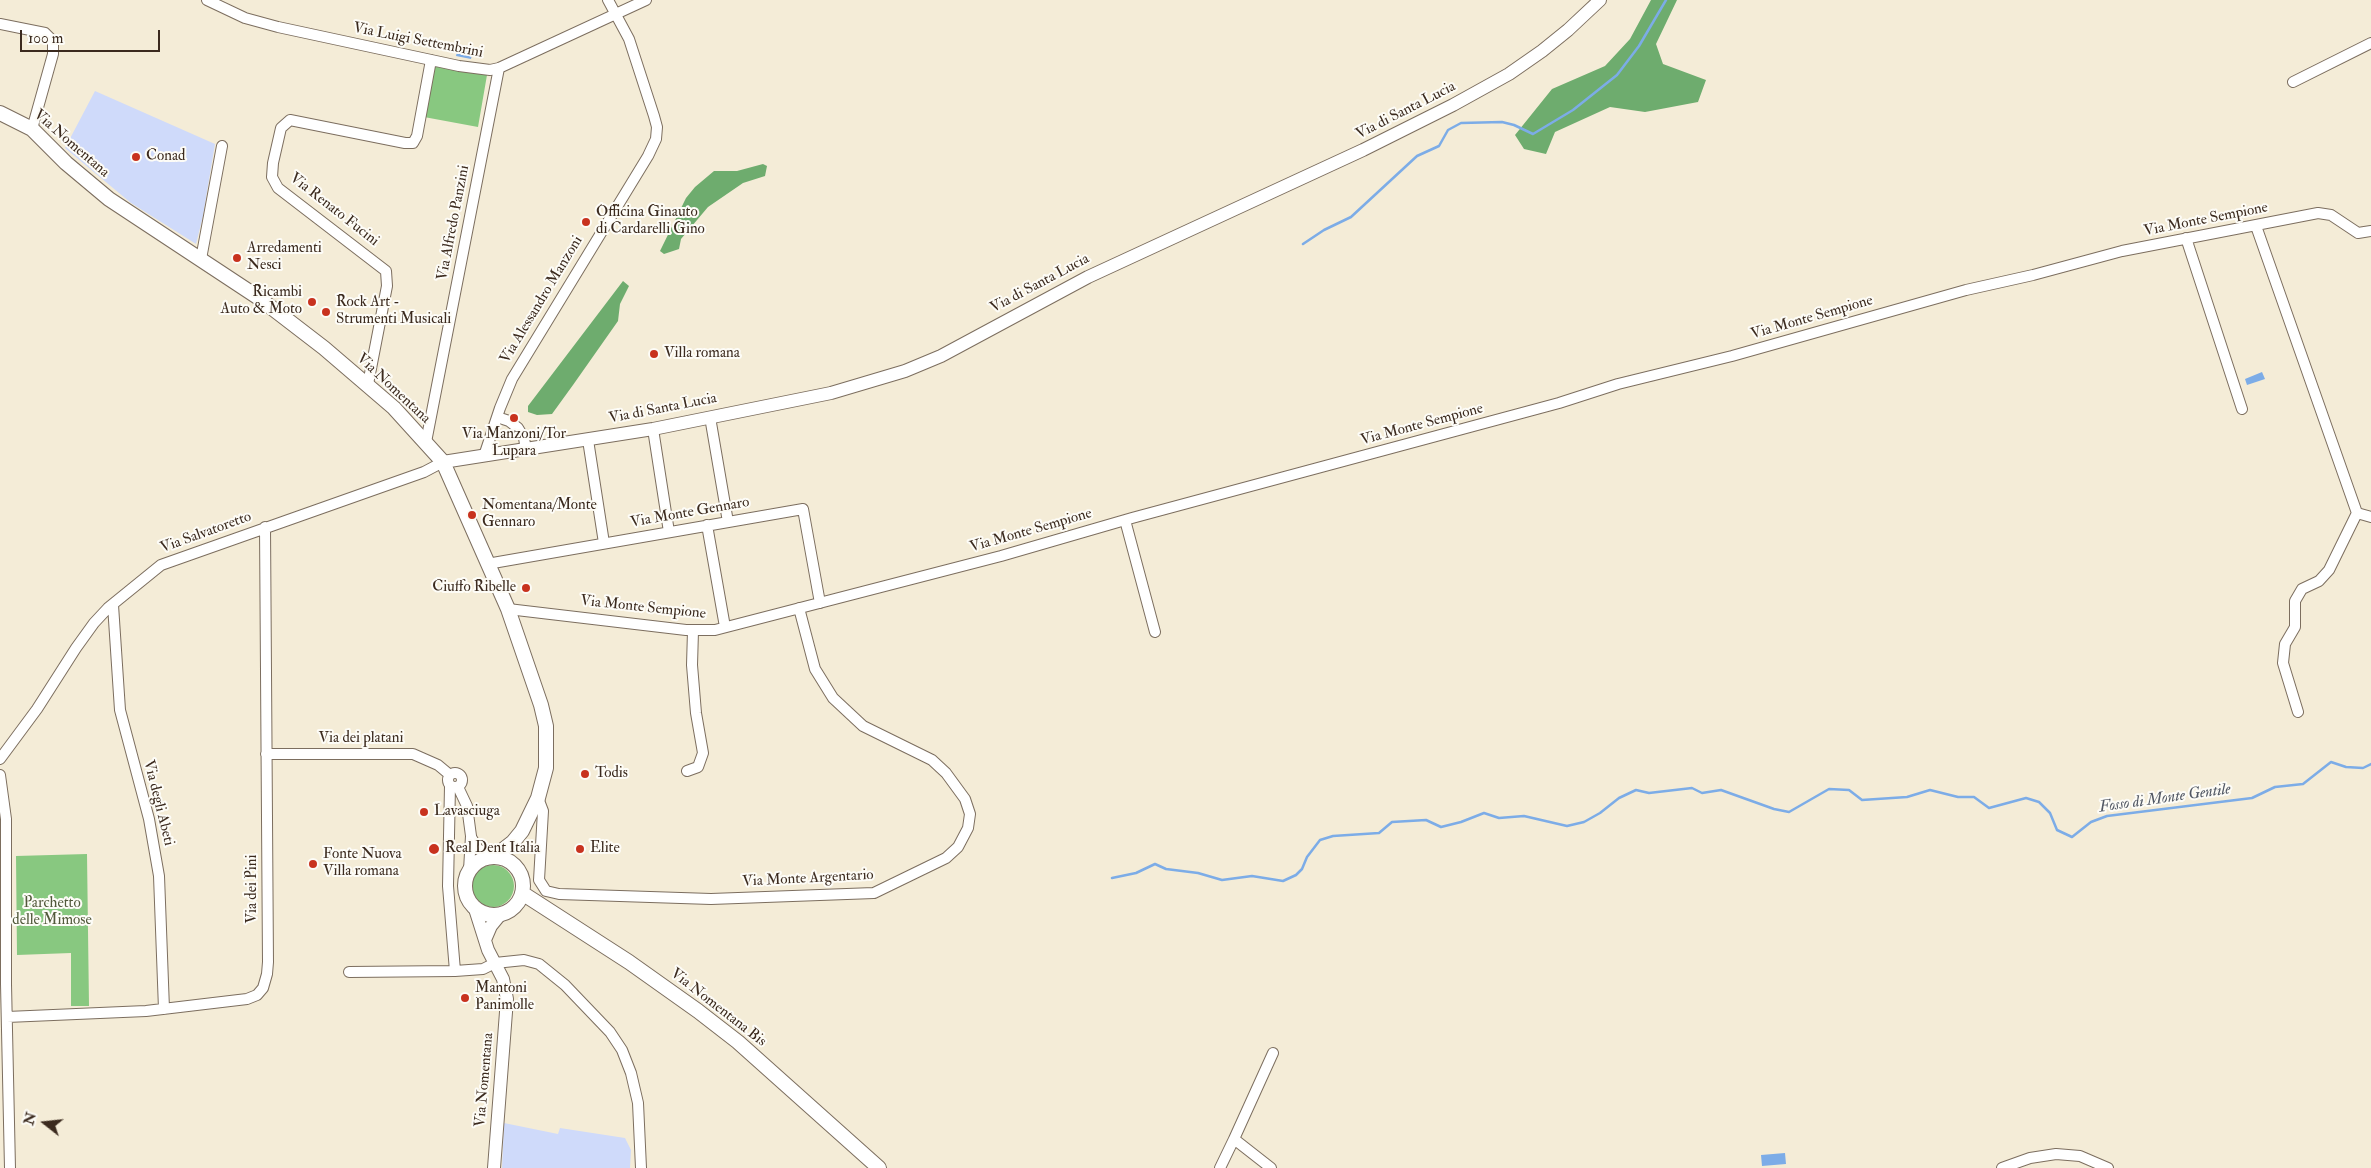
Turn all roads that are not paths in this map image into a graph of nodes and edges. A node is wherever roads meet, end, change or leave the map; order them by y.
1 (207, 0) edge
2 (608, 0) edge
3 (646, 0) edge
4 (1600, 0) edge
5 (617, 15) junction
6 (0, 24) edge
7 (2371, 44) edge
8 (431, 60) junction
9 (499, 68) junction
10 (2293, 82) dead end
11 (0, 112) edge
12 (32, 129) junction
13 (222, 146) dead end
14 (2256, 226) junction
15 (2371, 231) edge
16 (2186, 238) junction
17 (201, 259) junction
18 (368, 384) junction
19 (2242, 409) dead end
20 (496, 417) junction
21 (710, 417) junction
22 (653, 428) junction
23 (588, 440) junction
24 (426, 442) junction
25 (526, 450) junction
26 (484, 456) junction
27 (443, 462) junction
28 (2357, 513) junction
29 (2371, 517) edge
30 (1125, 520) junction
31 (728, 522) junction
32 (707, 526) junction
33 (266, 528) junction
34 (669, 532) junction
35 (604, 543) junction
36 (487, 564) junction
37 (820, 603) junction
38 (113, 605) junction
39 (799, 608) junction
40 (508, 609) junction
41 (725, 627) junction
42 (693, 631) junction
43 (1155, 632) dead end
44 (2298, 712) dead end
45 (266, 754) junction
46 (0, 759) edge
47 (687, 770) dead end
48 (0, 775) edge
49 (454, 787) junction
50 (538, 798) junction
51 (522, 831) junction
52 (471, 836) junction
53 (493, 856) junction
54 (469, 870) junction
55 (518, 870) junction
56 (522, 893) junction
57 (475, 909) junction
58 (500, 915) junction
59 (485, 940) junction
60 (495, 963) junction
61 (456, 971) junction
62 (349, 972) dead end
63 (3, 974) edge
64 (164, 1009) junction
65 (6, 1018) junction
66 (1274, 1053) dead end
67 (4, 1108) edge
68 (1234, 1139) junction
69 (10, 1168) edge
70 (494, 1168) edge
71 (641, 1168) edge
72 (880, 1168) edge
73 (1220, 1168) edge
74 (1271, 1168) edge
75 (2002, 1168) edge
76 (2108, 1168) edge

1 - 8 street, Via Luigi Settembrini
2 - 5 street, Via Alessandro Manzoni
3 - 5 street, Via Luigi Settembrini
4 - 21 street, Via di Santa Lucia
5 - 9 street, Via Luigi Settembrini
5 - 20 street, Via Alessandro Manzoni
6 - 12 street
7 - 10 street
8 - 9 street, Via Luigi Settembrini
8 - 18 street, Via Renato Fucini
9 - 24 street, Via Alfredo Panzini
11 - 12 main road, Via Nomentana
12 - 17 main road, Via Nomentana
13 - 17 street
14 - 15 street, Via Monte Sempione
14 - 16 street, Via Monte Sempione
14 - 28 street
16 - 19 street
16 - 30 street, Via Monte Sempione
17 - 18 main road, Via Nomentana
18 - 24 main road, Via Nomentana
20 - 25 street
20 - 26 street, Via Alessandro Manzoni
21 - 22 street, Via di Santa Lucia
21 - 31 street
22 - 23 street, Via di Santa Lucia
22 - 34 street
23 - 25 street, Via di Santa Lucia
23 - 35 street
24 - 27 main road, Via Nomentana
25 - 26 street, Via di Santa Lucia
26 - 27 street, Via di Santa Lucia
27 - 33 street, Via Salvatoretto
27 - 36 main road, Via Nomentana
28 - 29 street
28 - 44 street
30 - 37 street, Via Monte Sempione
30 - 43 street
31 - 32 street, Via Monte Gennaro
31 - 37 street, Via Monte Gennaro
32 - 34 street, Via Monte Gennaro
32 - 41 street
33 - 38 street, Via Salvatoretto
33 - 45 street, Via dei Pini
34 - 35 street, Via Monte Gennaro
35 - 36 street, Via Monte Gennaro
36 - 40 main road, Via Nomentana
37 - 39 street, Via Monte Sempione
38 - 46 street, Via Salvatoretto
38 - 64 street, Via degli Abeti
39 - 41 street, Via Monte Sempione
39 - 50 street, Via Monte Argentario
40 - 42 street, Via Monte Sempione
40 - 50 main road, Via Nomentana
41 - 42 street, Via Monte Sempione
42 - 47 street
45 - 49 street, Via dei platani
45 - 64 street, Via dei Pini
48 - 63 street
49 - 52 street
49 - 61 street
50 - 51 main road, Via Nomentana
51 - 53 main road, Via Nomentana
51 - 55 main road, Via Nomentana
52 - 53 street
52 - 54 street
53 - 54 main road
53 - 55 main road
54 - 57 main road
55 - 56 main road
56 - 58 main road
56 - 72 main road, Via Nomentana Bis
57 - 58 main road
57 - 59 street, Via Nomentana
58 - 59 street
59 - 60 street, Via Nomentana
60 - 61 street
60 - 70 street, Via Nomentana
60 - 71 street
61 - 62 street
63 - 65 street
64 - 65 street, Via dei Pini
65 - 67 street
66 - 68 street
67 - 69 street
68 - 73 street
68 - 74 street
75 - 76 street

